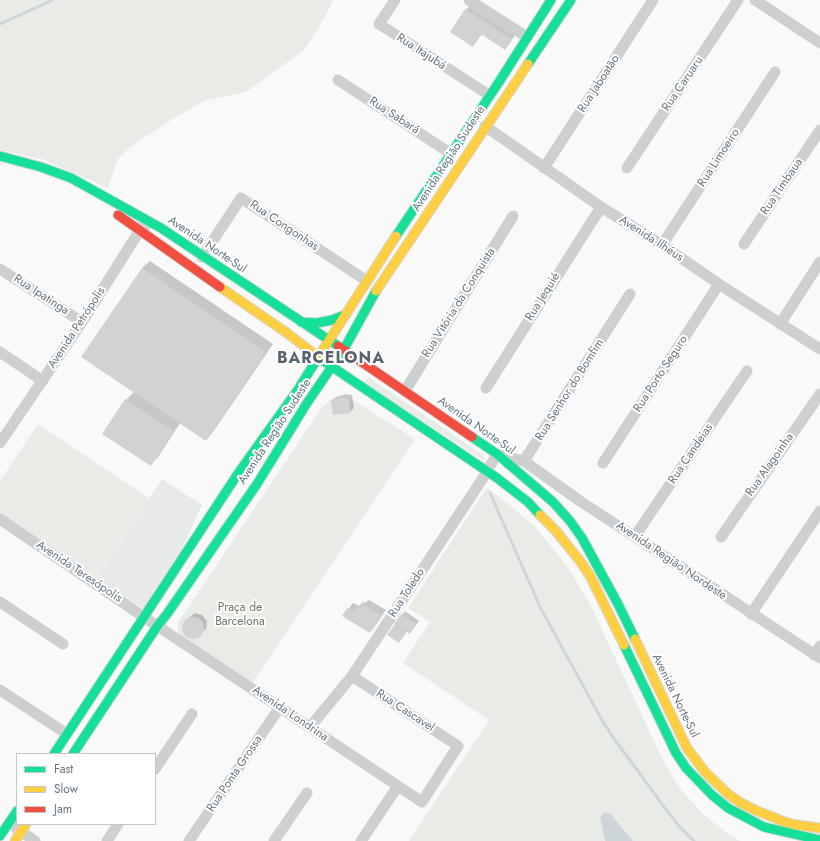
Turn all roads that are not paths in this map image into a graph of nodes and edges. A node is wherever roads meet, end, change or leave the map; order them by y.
1 (395, 0) edge
2 (469, 0) edge
3 (551, 0) edge
4 (571, 0) edge
5 (654, 0) edge
6 (738, 0) edge
7 (755, 0) edge
8 (527, 37) junction
9 (820, 43) edge
10 (775, 72) dead end
11 (338, 80) dead end
12 (489, 96) junction
13 (484, 126) junction
14 (820, 130) edge
15 (450, 153) junction
16 (0, 156) edge
17 (0, 164) edge
18 (544, 168) junction
19 (627, 168) dead end
20 (601, 207) junction
21 (513, 216) dead end
22 (162, 228) junction
23 (140, 230) junction
24 (744, 244) dead end
25 (662, 245) junction
26 (202, 257) junction
27 (820, 262) edge
28 (0, 269) edge
29 (366, 281) junction
30 (719, 284) junction
31 (630, 294) dead end
32 (345, 315) junction
33 (82, 322) junction
34 (300, 322) junction
35 (780, 324) junction
36 (355, 328) junction
37 (295, 339) junction
38 (329, 341) junction
39 (344, 349) junction
40 (820, 349) edge
41 (0, 352) edge
42 (319, 357) junction
43 (368, 366) junction
44 (332, 367) junction
45 (747, 371) dead end
46 (43, 381) junction
47 (354, 382) junction
48 (301, 384) junction
49 (320, 384) junction
50 (486, 388) dead end
51 (405, 391) junction
52 (820, 394) edge
53 (2, 437) edge
54 (258, 446) junction
55 (497, 454) junction
56 (274, 457) junction
57 (524, 461) junction
58 (603, 463) dead end
59 (487, 471) junction
60 (239, 472) junction
61 (257, 484) junction
62 (820, 511) edge
63 (0, 518) edge
64 (635, 536) junction
65 (721, 537) dead end
66 (0, 602) edge
67 (751, 614) junction
68 (144, 617) junction
69 (158, 625) junction
70 (63, 644) dead end
71 (818, 653) edge
72 (352, 676) junction
73 (0, 690) edge
74 (280, 707) junction
75 (192, 714) dead end
76 (310, 727) junction
77 (67, 734) junction
78 (55, 753) edge
79 (74, 753) edge
80 (156, 768) edge
81 (398, 786) junction
82 (307, 793) dead end
83 (422, 802) joint
84 (16, 813) edge
85 (16, 814) edge
86 (117, 825) edge
87 (24, 828) edge
88 (820, 828) edge
89 (0, 836) edge
90 (820, 840) edge
91 (15, 841) edge
92 (36, 841) edge
93 (107, 841) edge
94 (190, 841) edge
95 (274, 841) edge
96 (361, 841) edge

1 - 12 street, Rua Itajubá
2 - 8 street
3 - 8 main road, Avenida Região Sudeste
4 - 13 main road, Avenida Região Sudeste
5 - 18 street, Rua Jaboatão
6 - 19 street, Rua Caruaru
7 - 9 street
8 - 12 main road, Avenida Região Sudeste
10 - 25 street, Rua Limoeiro
11 - 15 street, Rua Sabará
12 - 15 main road, Avenida Região Sudeste
13 - 18 street, Avenida Ilhéus
13 - 36 main road, Avenida Região Sudeste
14 - 24 street, Rua Timbaua
15 - 29 main road, Avenida Região Sudeste
16 - 22 main road, Avenida Norte-Sul
17 - 23 main road, Avenida Norte-Sul
18 - 20 street, Avenida Ilhéus
20 - 25 street, Avenida Ilhéus
20 - 50 street, Rua Jequié
21 - 51 street, Rua Vitória da Conquista
22 - 23 street
22 - 26 main road, Avenida Norte-Sul
23 - 33 street, Avenida Petrópolis
23 - 37 main road, Avenida Norte-Sul
25 - 30 street, Avenida Ilhéus
26 - 29 street, Rua Congonhas
26 - 34 main road, Avenida Norte-Sul
27 - 35 street
28 - 33 street, Rua Ipatinga
29 - 32 main road, Avenida Região Sudeste
30 - 35 street, Avenida Ilhéus
30 - 58 street, Rua Porto Seguro
31 - 57 street, Rua Senhor do Bomfim
32 - 34 main road
32 - 38 main road, Avenida Região Sudeste
33 - 46 street, Avenida Petrópolis
34 - 38 main road, Avenida Norte-Sul
35 - 40 street, Avenida Ilhéus
36 - 39 main road, Avenida Região Sudeste
36 - 43 main road
37 - 42 main road, Avenida Norte-Sul
37 - 48 main road
38 - 39 main road, Avenida Norte-Sul
38 - 42 main road, Avenida Região Sudeste
39 - 43 main road, Avenida Norte-Sul
39 - 44 main road, Avenida Região Sudeste
41 - 46 street
42 - 44 main road, Avenida Norte-Sul
42 - 48 main road, Avenida Região Sudeste
43 - 51 main road, Avenida Norte-Sul
44 - 47 main road, Avenida Norte-Sul
44 - 49 main road, Avenida Região Sudeste
45 - 64 street, Rua Candeias
46 - 53 street, Avenida Petrópolis
47 - 49 main road
47 - 59 main road, Avenida Norte-Sul
48 - 54 main road, Avenida Região Sudeste
49 - 56 main road, Avenida Região Sudeste
51 - 55 main road, Avenida Norte-Sul
52 - 65 street, Rua Alagoinha
54 - 56 main road
54 - 60 main road, Avenida Região Sudeste
55 - 57 street
55 - 59 street, Rua Toledo
55 - 88 main road, Avenida Norte-Sul
56 - 61 main road, Avenida Região Sudeste
57 - 64 street, Avenida Região Nordeste
59 - 72 street, Rua Toledo
59 - 90 main road, Avenida Norte-Sul
60 - 61 main road
60 - 68 main road, Avenida Região Sudeste
61 - 69 main road, Avenida Região Sudeste
62 - 67 street
63 - 68 street, Avenida Teresópolis
64 - 67 street, Avenida Região Nordeste
66 - 70 street
67 - 71 street, Avenida Região Nordeste
68 - 69 street, Avenida Teresópolis
68 - 77 main road, Avenida Região Sudeste
69 - 74 street, Avenida Londrina
69 - 79 main road, Avenida Região Sudeste
72 - 76 street, Rua Toledo
72 - 83 street, Rua Cascavel
73 - 77 street
74 - 76 street, Avenida Londrina
74 - 94 street, Rua Ponta Grossa
75 - 80 street
76 - 81 street, Avenida Londrina
77 - 78 main road, Avenida Região Sudeste
81 - 83 street, Avenida Londrina
81 - 96 street
82 - 95 street
84 - 89 main road
85 - 87 street
86 - 93 street
87 - 91 main road
87 - 92 street

